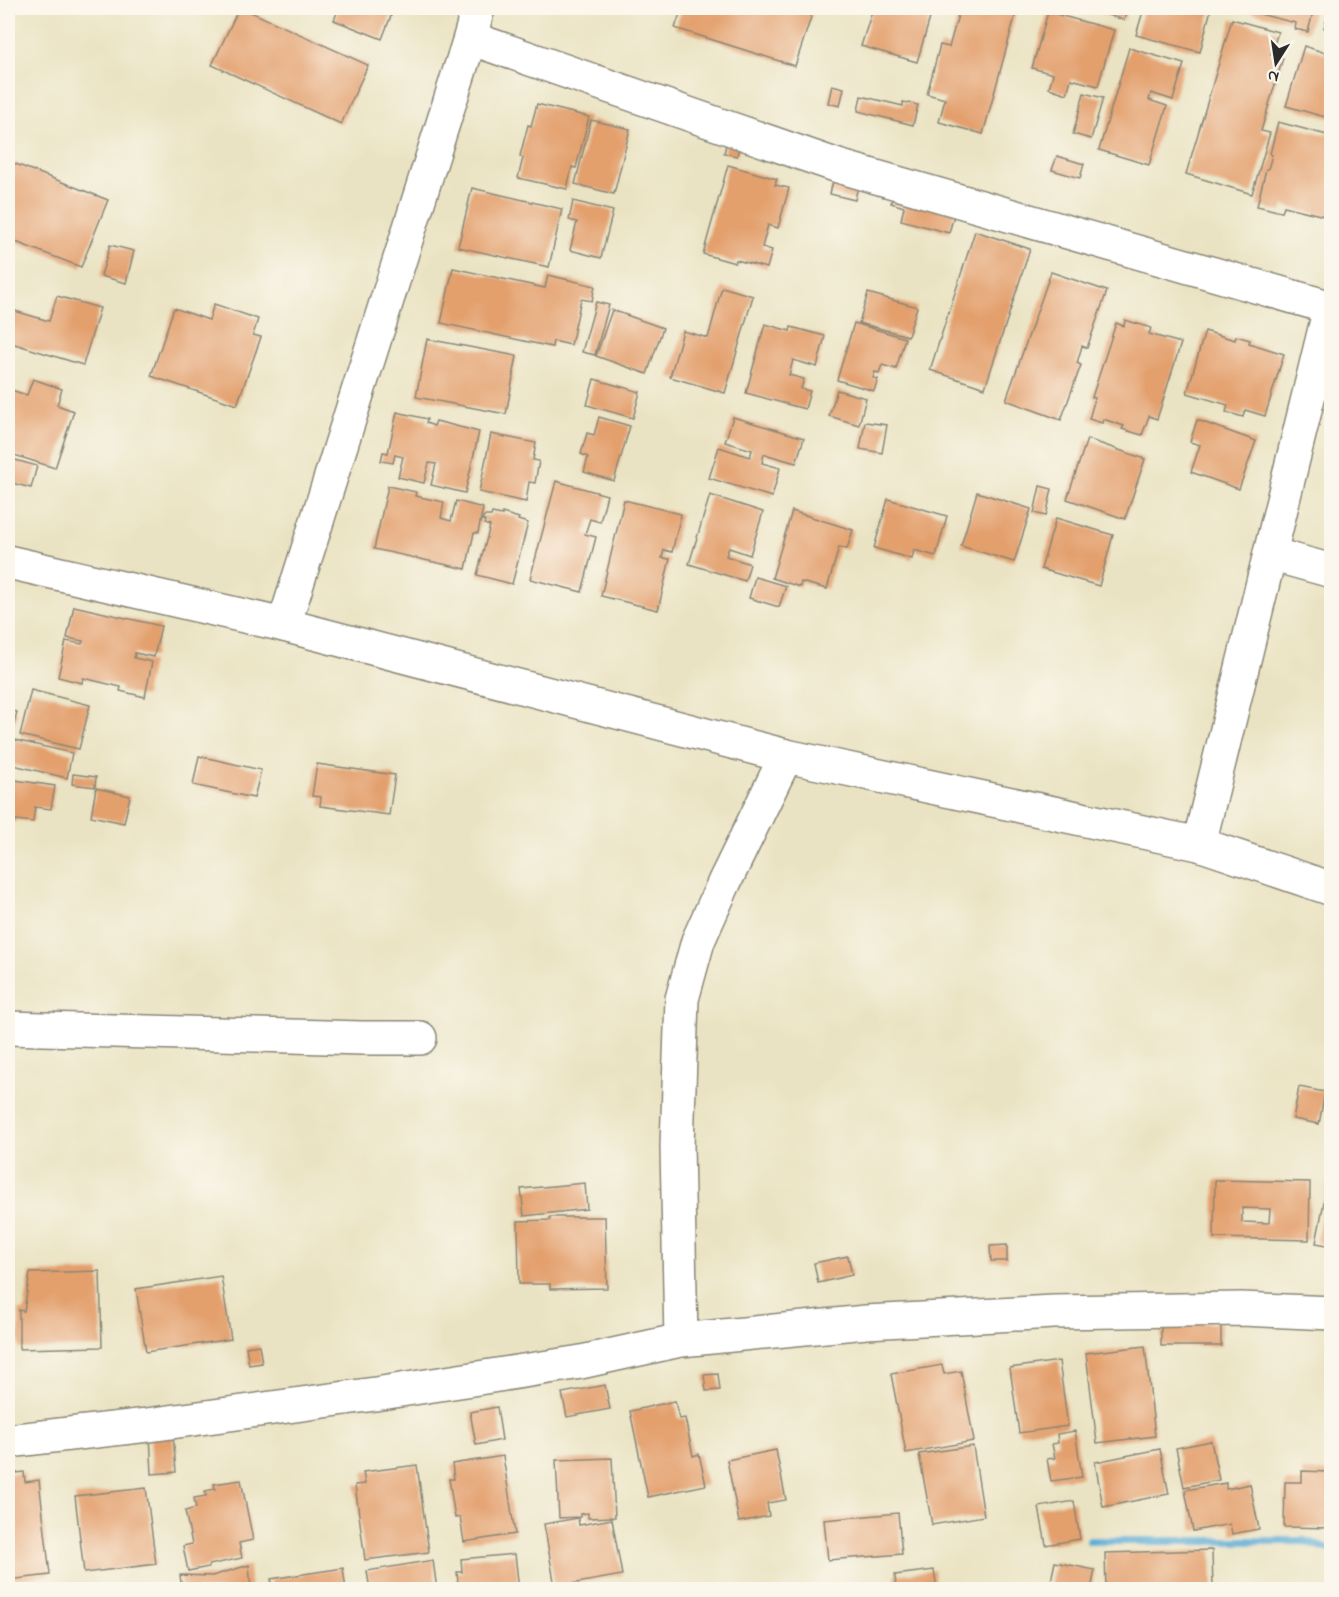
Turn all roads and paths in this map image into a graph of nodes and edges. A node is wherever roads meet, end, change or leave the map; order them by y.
1 (474, 23) edge
2 (1331, 308) edge
3 (1269, 554) junction
4 (8, 562) edge
5 (1332, 571) edge
6 (284, 625) junction
7 (786, 756) junction
8 (1199, 844) junction
9 (1332, 889) edge
10 (8, 1028) edge
11 (420, 1038) dead end
12 (1332, 1313) edge
13 (681, 1340) junction
14 (8, 1441) edge

1 - 2 street
1 - 6 street
2 - 3 street
3 - 5 street
3 - 8 street
4 - 6 street
6 - 7 street
7 - 8 street
7 - 13 street
8 - 9 street
10 - 11 street
12 - 13 street
13 - 14 street

